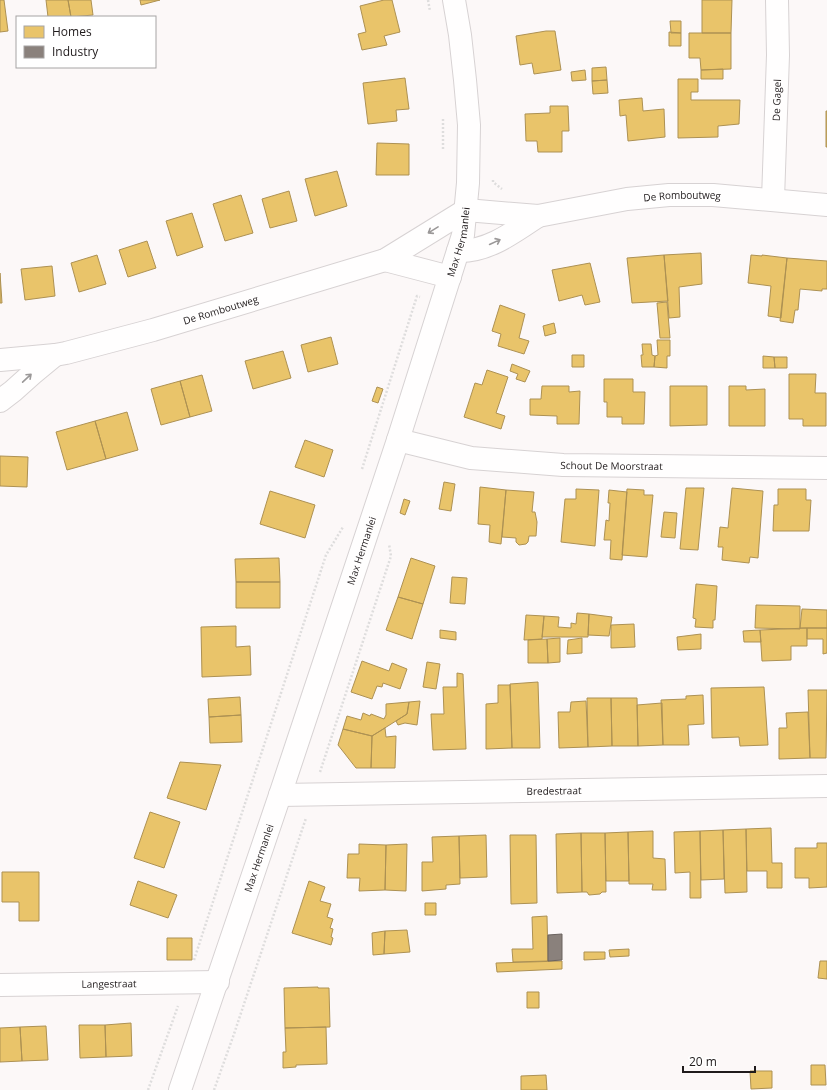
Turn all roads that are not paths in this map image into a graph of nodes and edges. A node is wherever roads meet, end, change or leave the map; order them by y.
1 (454, 0) edge
2 (777, 0) edge
3 (772, 199) junction
4 (827, 205) edge
5 (466, 210) junction
6 (538, 216) junction
7 (458, 251) junction
8 (385, 260) junction
9 (450, 277) junction
10 (55, 356) junction
11 (0, 360) edge
12 (0, 401) edge
13 (398, 440) junction
14 (827, 468) edge
15 (827, 786) edge
16 (280, 795) junction
17 (218, 982) junction
18 (0, 985) edge
19 (180, 1090) edge

1 - 5 street, Max Hermanlei
2 - 3 street, De Gagel
3 - 4 street, De Romboutweg
3 - 6 street, De Romboutweg
5 - 6 street, De Romboutweg
5 - 7 street, Max Hermanlei
5 -> 8 street, De Romboutweg
7 -> 6 street, De Romboutweg
7 - 9 street, Max Hermanlei
8 - 9 street
8 - 10 street, De Romboutweg
9 - 13 street, Max Hermanlei
10 - 11 street, De Romboutweg
12 -> 10 street, De Romboutweg
13 - 14 street, Schout De Moorstraat
13 - 16 street, Max Hermanlei
15 - 16 street, Bredestraat
16 - 17 street, Max Hermanlei
17 - 18 street, Langestraat
17 - 19 street, Max Hermanlei

